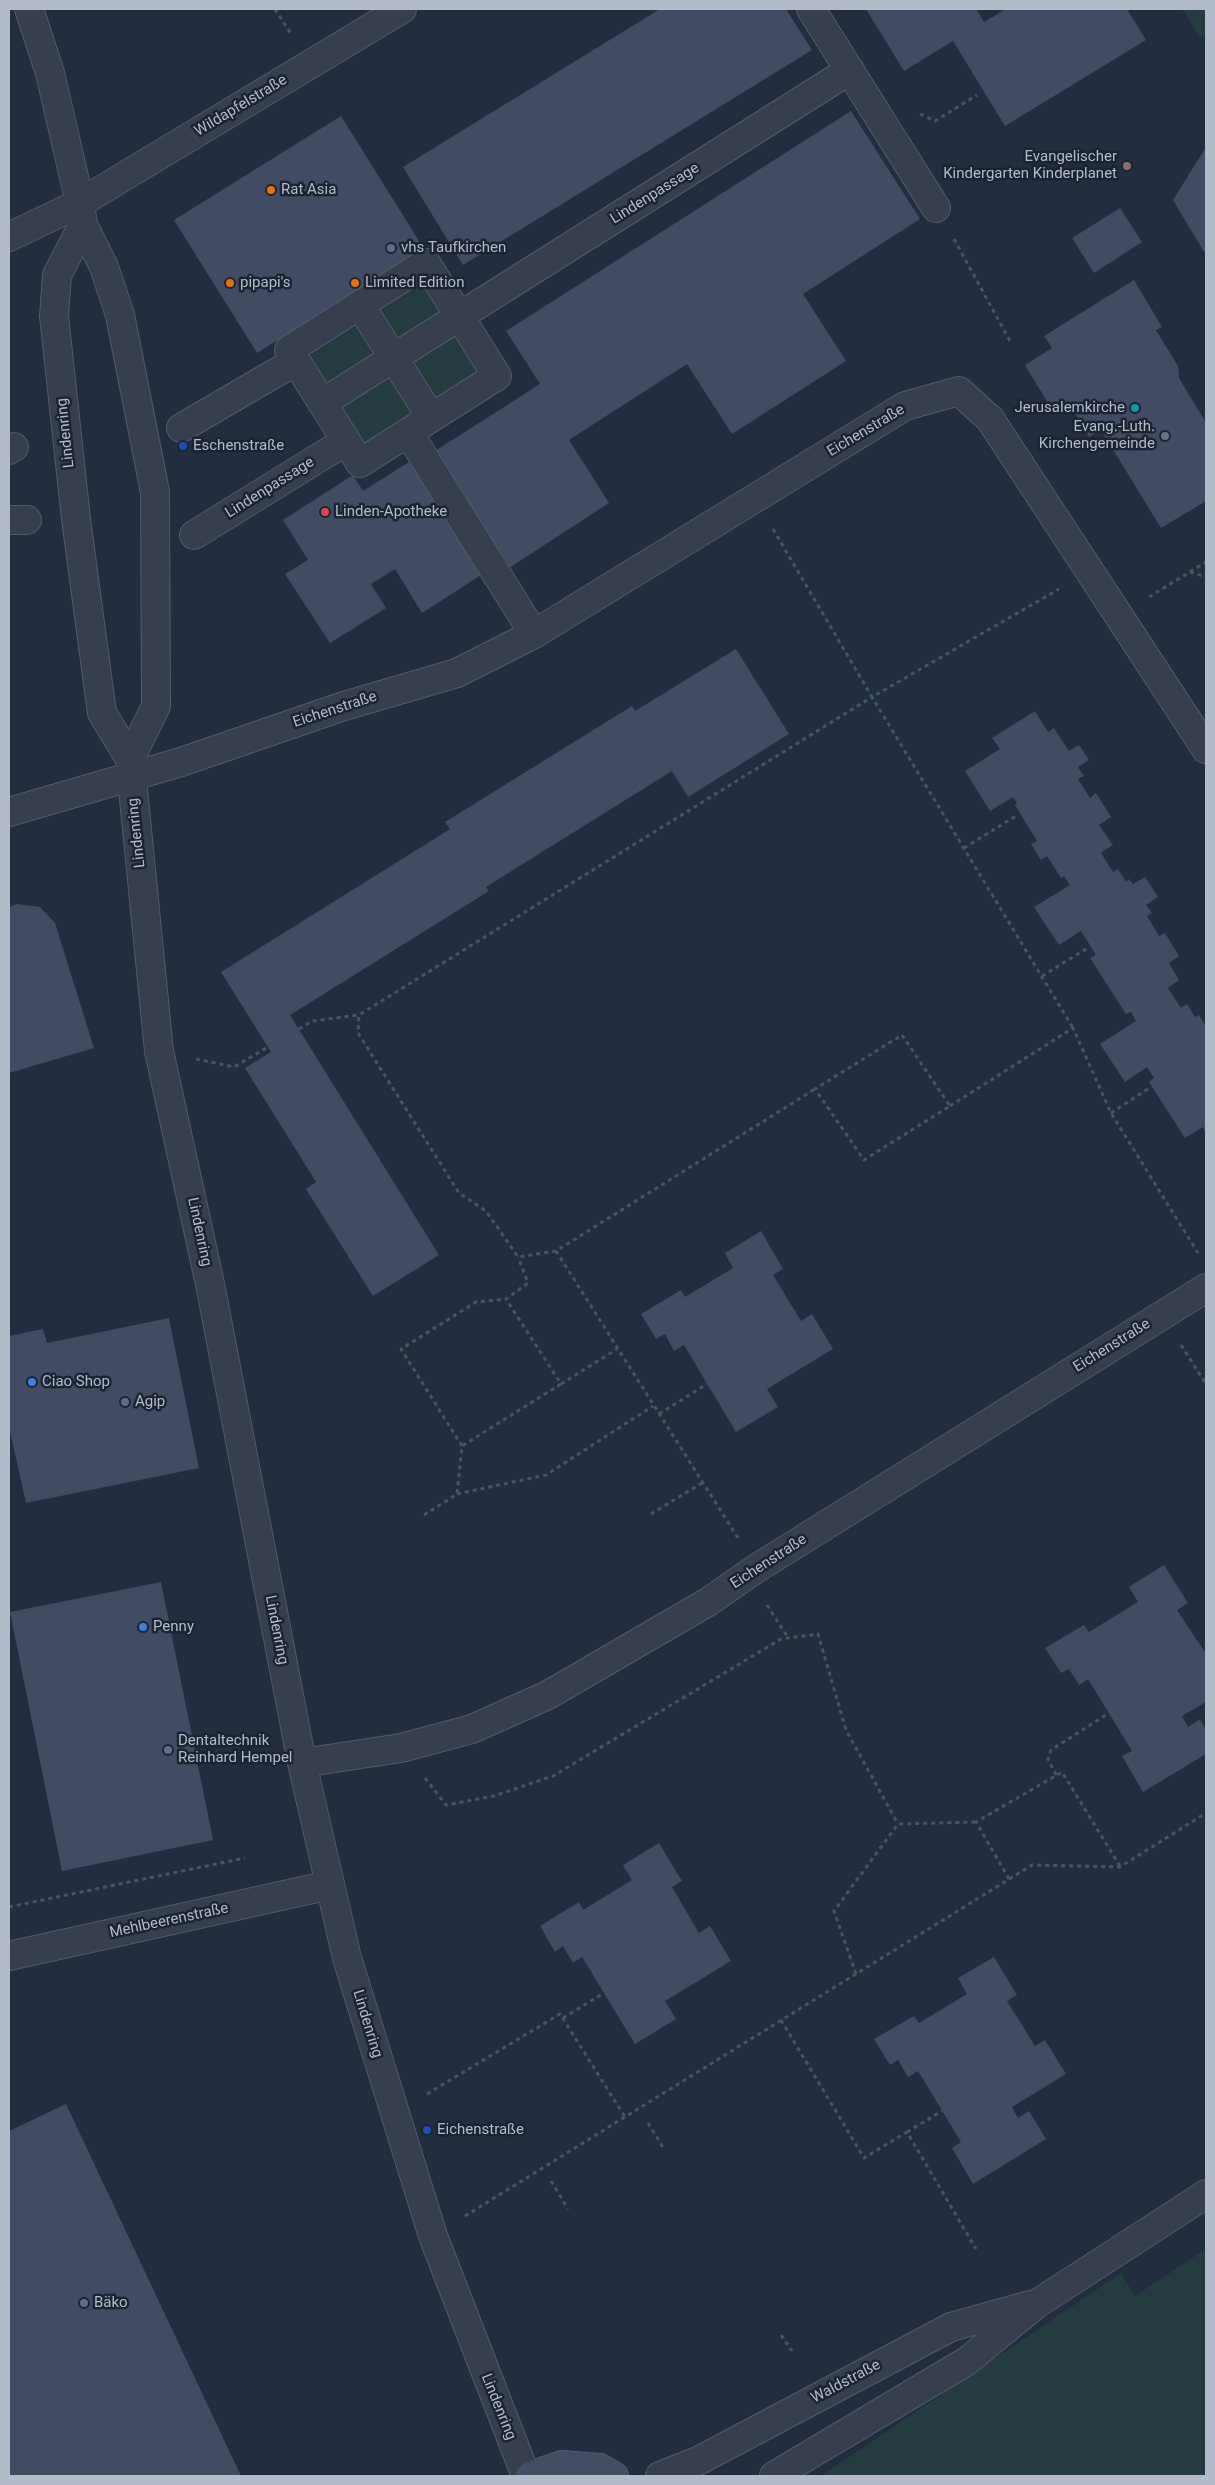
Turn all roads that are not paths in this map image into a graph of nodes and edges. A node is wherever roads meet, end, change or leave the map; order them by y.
1 (29, 9) edge
2 (402, 9) edge
3 (811, 9) edge
4 (850, 70) junction
5 (936, 208) road end
6 (82, 214) junction
7 (9, 237) edge
8 (360, 305) junction
9 (459, 317) junction
10 (394, 358) junction
11 (296, 361) junction
12 (322, 403) junction
13 (431, 417) junction
14 (181, 428) dead end
15 (408, 432) junction
16 (346, 440) junction
17 (194, 535) dead end
18 (534, 634) junction
19 (1206, 749) edge
20 (131, 768) junction
21 (9, 812) edge
22 (1206, 1288) edge
23 (302, 1764) junction
24 (330, 1885) junction
25 (9, 1956) edge
26 (1206, 2194) edge
27 (1038, 2302) junction
28 (526, 2476) edge
29 (530, 2476) edge
30 (614, 2476) edge
31 (660, 2476) edge
32 (774, 2476) edge

1 - 6 street
2 - 6 street, Wildapfelstraße
3 - 4 street
4 - 5 street
4 - 9 street, Lindenpassage
6 - 7 street
6 - 20 street, Lindenring
6 - 20 street
8 - 9 street
8 - 10 street
8 - 11 street
9 - 10 street, Lindenpassage
9 - 13 street
10 - 12 street, Lindenpassage
10 - 13 street
11 - 12 street
11 - 14 street
12 - 16 street
13 - 15 street
15 - 16 street
15 - 18 street
16 - 17 street, Lindenpassage
18 - 19 street, Eichenstraße
18 - 20 street, Eichenstraße
20 - 21 street
20 - 23 street, Lindenring
22 - 23 street, Eichenstraße
23 - 24 street, Lindenring
24 - 25 street, Mehlbeerenstraße
24 - 28 street, Lindenring
26 - 27 street, Waldstraße
27 - 31 street, Waldstraße
27 - 32 street, Waldstraße
29 - 30 main road

